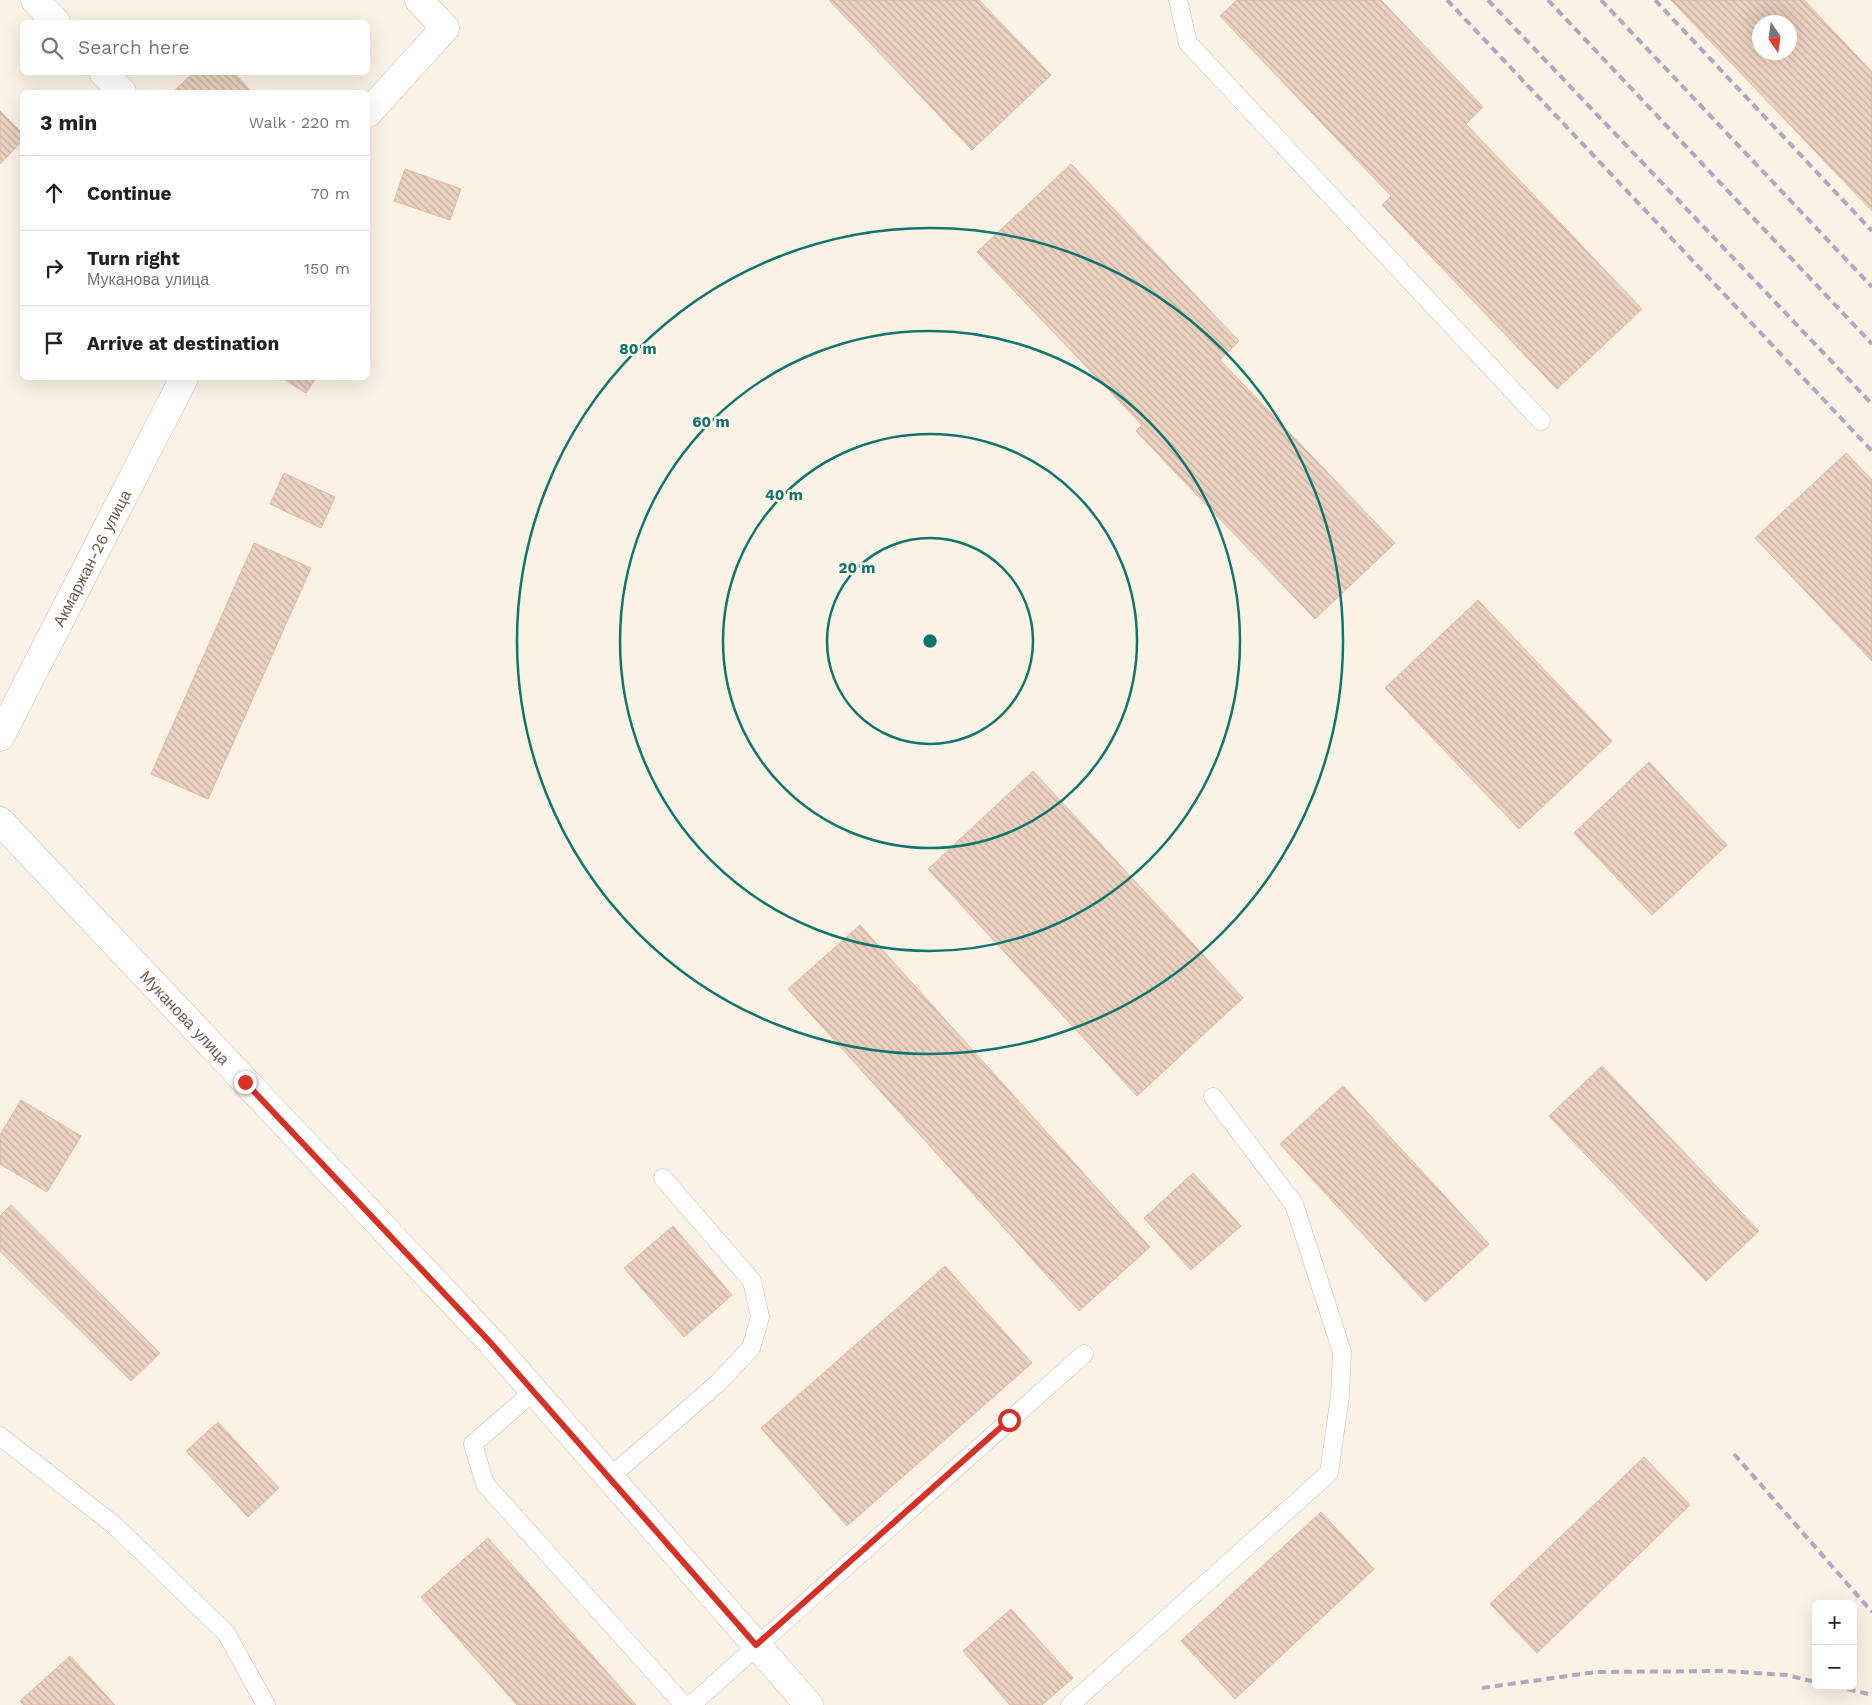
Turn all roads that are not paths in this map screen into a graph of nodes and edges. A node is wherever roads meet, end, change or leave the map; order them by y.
1 (35, 0) edge
2 (419, 0) edge
3 (1178, 0) edge
4 (54, 20) edge
5 (106, 75) edge
6 (120, 90) edge
7 (370, 111) edge
8 (183, 380) edge
9 (1541, 421) dead end
10 (0, 737) edge
11 (0, 822) edge
12 (1213, 1097) dead end
13 (663, 1178) dead end
14 (1084, 1354) dead end
15 (534, 1391) junction
16 (0, 1436) edge
17 (610, 1477) junction
18 (756, 1645) junction
19 (266, 1705) edge
20 (684, 1705) edge
21 (691, 1705) edge
22 (809, 1705) edge
23 (1070, 1705) edge

1 - 4 street
2 - 7 street
3 - 9 lane
5 - 6 street
8 - 10 street, Акмаржан-26 улица
11 - 15 street, Муканова улица
12 - 23 lane
13 - 17 lane
14 - 18 lane
15 - 17 street, Муканова улица
15 - 20 lane
16 - 19 lane
17 - 18 street, Муканова улица
18 - 21 lane
18 - 22 street, Муканова улица

